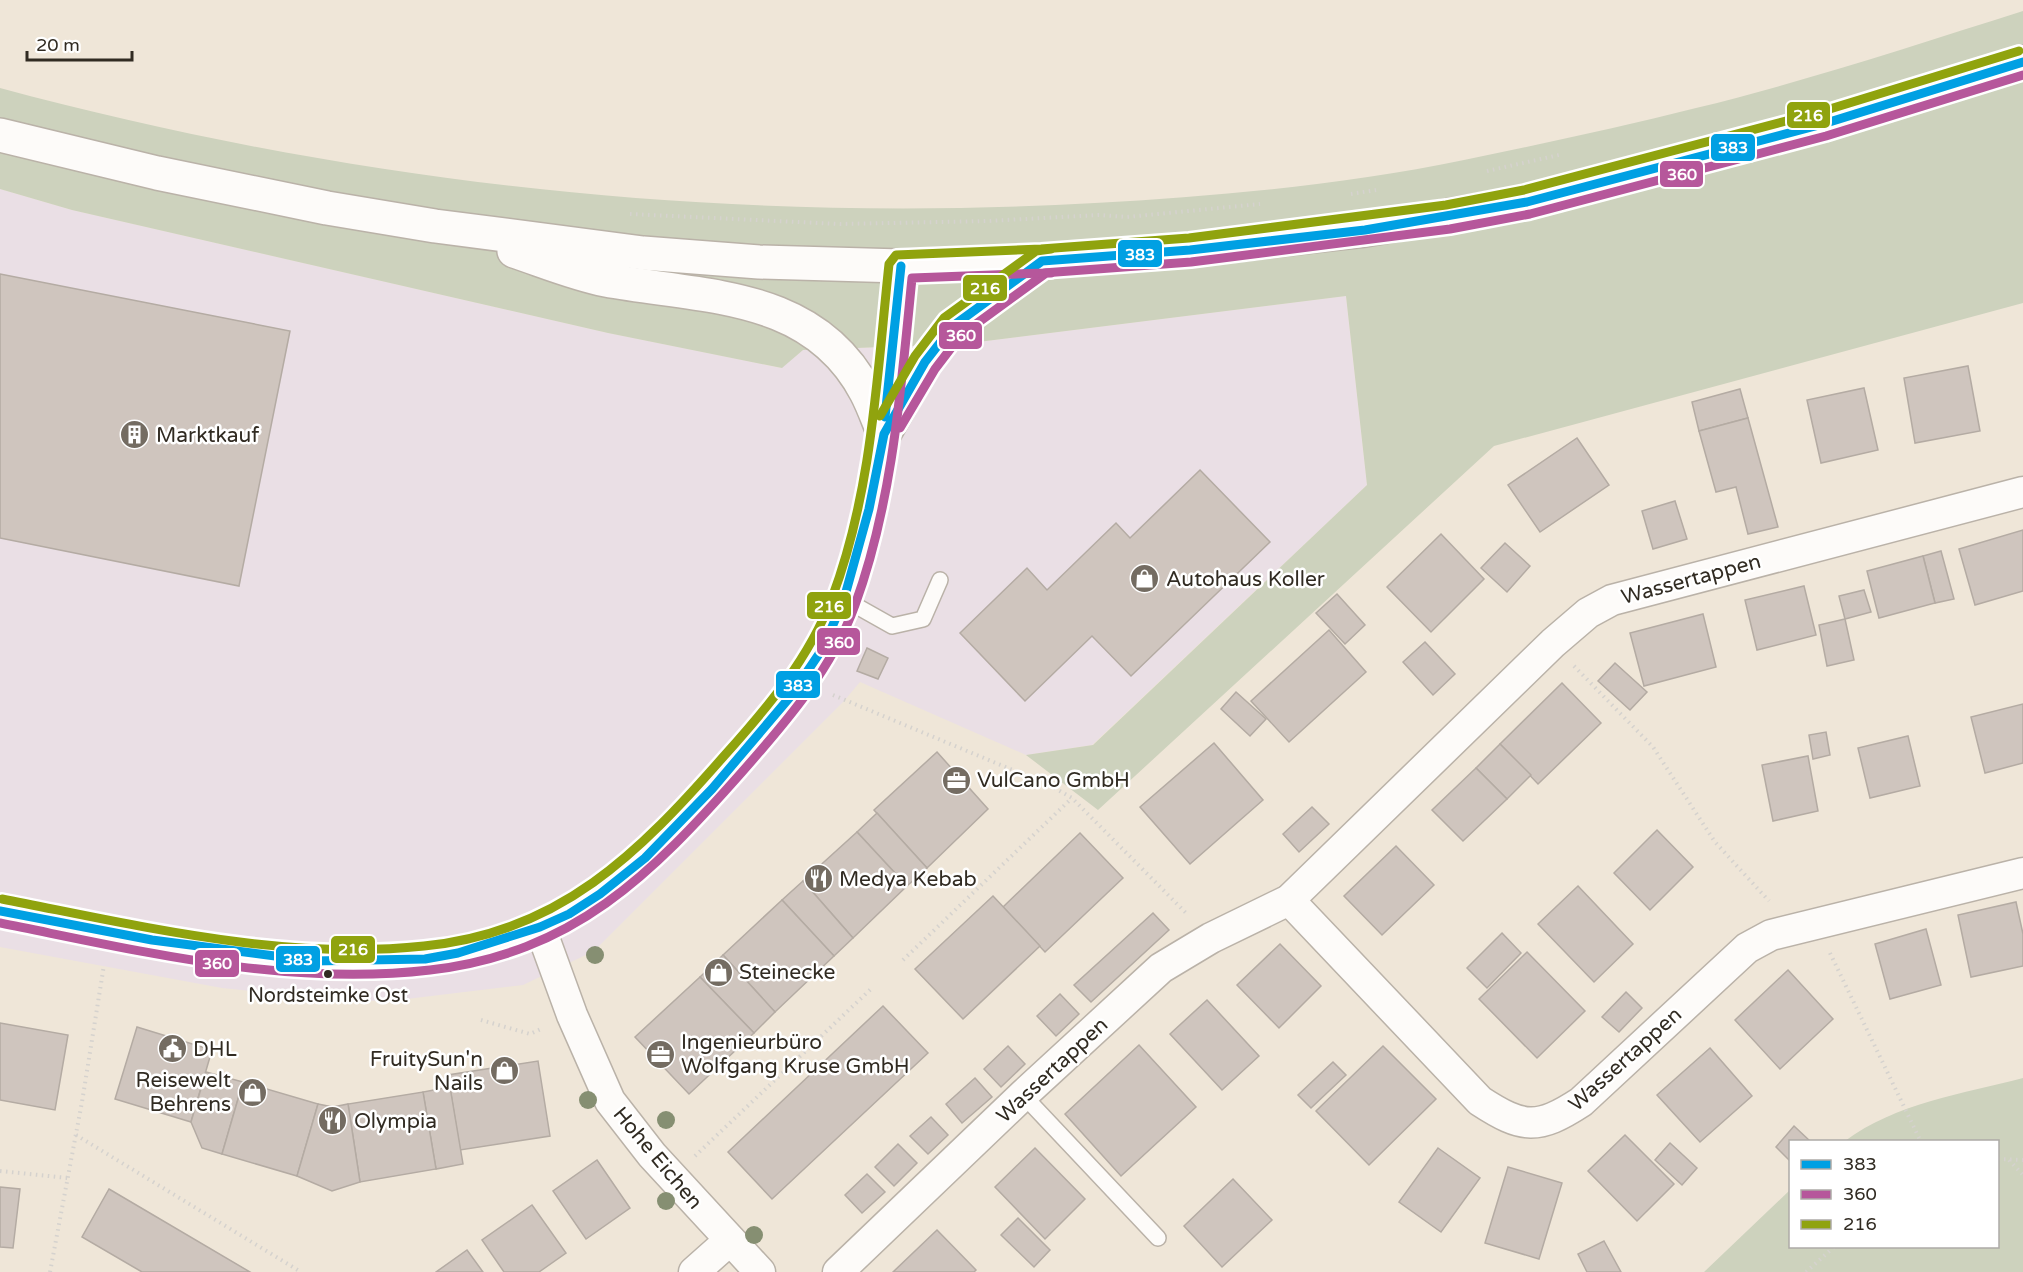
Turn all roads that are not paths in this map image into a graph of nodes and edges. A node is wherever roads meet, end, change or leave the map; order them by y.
1 (2023, 62) edge
2 (0, 135) edge
3 (435, 226) junction
4 (1042, 261) junction
5 (901, 267) junction
6 (884, 434) junction
7 (2023, 492) edge
8 (940, 580) dead end
9 (844, 599) junction
10 (2023, 873) edge
11 (1289, 900) junction
12 (0, 911) edge
13 (540, 927) junction
14 (1023, 1095) junction
15 (1158, 1238) dead end
16 (729, 1240) junction
17 (694, 1272) edge
18 (760, 1272) edge
19 (838, 1272) edge

1 - 4 street
2 - 3 street
3 - 5 street
3 - 6 street
4 - 5 street
4 - 6 street
5 - 6 street
6 - 9 street
7 - 11 street, Wassertappen
8 - 9 lane
9 - 13 street
10 - 11 street, Wassertappen
11 - 14 street, Wassertappen
12 - 13 street
13 - 16 street, Hohe Eichen
14 - 15 lane
14 - 19 street, Wassertappen
16 - 17 street
16 - 18 street, Hohe Eichen

